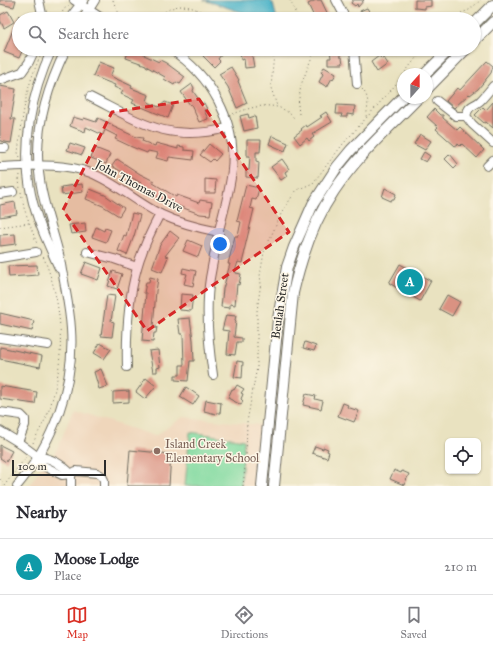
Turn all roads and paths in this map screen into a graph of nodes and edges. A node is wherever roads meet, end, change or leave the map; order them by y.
1 (40, 0) edge
2 (95, 0) edge
3 (113, 0) edge
4 (290, 0) edge
5 (336, 0) edge
6 (481, 0) edge
7 (78, 1) edge
8 (493, 5) edge
9 (89, 10) junction
10 (42, 12) edge
11 (62, 12) edge
12 (72, 12) edge
13 (92, 12) edge
14 (117, 12) edge
15 (164, 12) edge
16 (202, 12) edge
17 (295, 12) edge
18 (342, 12) edge
19 (464, 12) edge
20 (481, 17) edge
21 (493, 22) edge
22 (481, 34) edge
23 (34, 56) edge
24 (37, 56) edge
25 (49, 56) edge
26 (62, 56) edge
27 (180, 56) edge
28 (274, 56) edge
29 (312, 56) edge
30 (355, 56) edge
31 (443, 56) edge
32 (459, 56) edge
33 (431, 68) edge
34 (0, 80) edge
35 (433, 83) edge
36 (357, 84) joint
37 (493, 86) edge
38 (90, 97) dead end
39 (437, 101) dead end
40 (397, 103) edge
41 (412, 104) edge
42 (277, 106) junction
43 (299, 114) dead end
44 (225, 116) junction
45 (466, 116) junction
46 (294, 118) dead end
47 (366, 118) dead end
48 (228, 128) junction
49 (493, 143) edge
50 (493, 160) edge
51 (39, 165) junction
52 (24, 166) junction
53 (486, 166) dead end
54 (0, 167) edge
55 (13, 192) dead end
56 (0, 194) edge
57 (160, 214) junction
58 (29, 223) junction
59 (0, 227) edge
60 (219, 232) junction
61 (39, 251) junction
62 (87, 252) dead end
63 (0, 258) edge
64 (137, 267) junction
65 (63, 276) junction
66 (0, 338) edge
67 (48, 345) dead end
68 (127, 367) dead end
69 (213, 375) dead end
70 (0, 412) edge
71 (0, 431) edge
72 (18, 442) junction
73 (29, 451) junction
74 (38, 457) junction
75 (71, 474) junction
76 (0, 480) edge
77 (5, 484) junction
78 (4, 486) edge
79 (17, 486) edge
80 (70, 486) edge
81 (104, 486) edge
82 (262, 486) edge
83 (274, 486) edge

1 - 10 street
2 - 9 street
3 - 14 path
4 - 17 path
5 - 18 street
6 - 19 path
7 - 9 street
7 - 11 path
7 - 12 street
8 - 20 main road
9 - 13 street
15 - 16 path
21 - 22 main road
23 - 34 street
24 - 52 path
25 - 52 street
26 - 51 street
27 - 44 street
28 - 42 path
29 - 43 path
30 - 36 street
31 - 33 main road
32 - 35 main road
36 - 47 path
37 - 45 street
38 - 48 street
39 - 45 street
40 - 82 main road, Beulah Street
41 - 83 main road, Beulah Street
42 - 44 path
42 - 46 path
44 - 48 street
45 - 49 street
48 - 60 street
50 - 53 street
51 - 52 street, John Thomas Drive
51 - 57 street, John Thomas Drive
51 - 65 street
52 - 54 street, John Thomas Drive
52 - 58 path
52 - 65 street
55 - 56 street
57 - 60 street, John Thomas Drive
57 - 64 street
58 - 59 path
58 - 61 path
60 - 69 street
61 - 63 street
61 - 73 path
62 - 64 street
64 - 68 street
65 - 74 street
66 - 67 street
70 - 72 street
71 - 72 street
72 - 73 street
73 - 74 street
73 - 77 path
74 - 75 street
74 - 79 street
75 - 80 street
75 - 81 street
76 - 77 path
77 - 78 path

